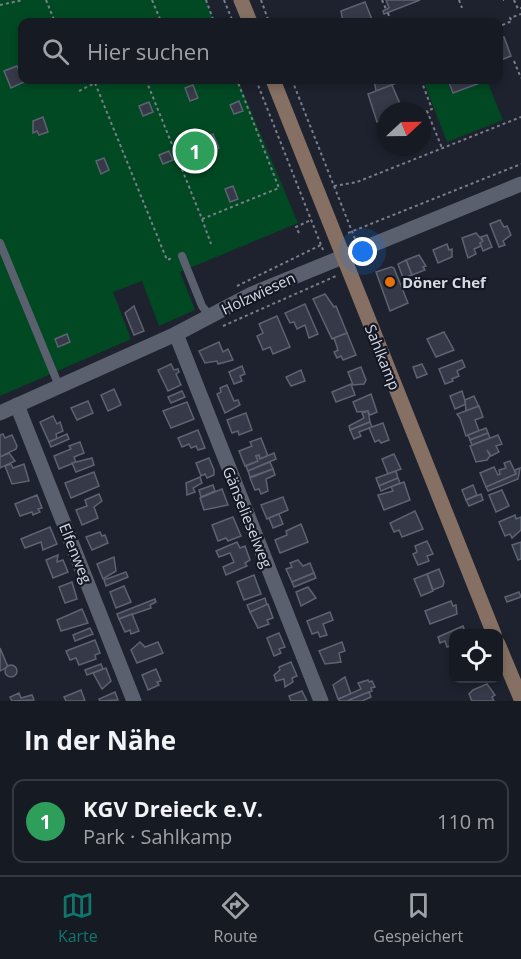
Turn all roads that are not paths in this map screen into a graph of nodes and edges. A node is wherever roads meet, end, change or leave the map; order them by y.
1 (242, 0) edge
2 (249, 18) edge
3 (275, 84) edge
4 (521, 184) edge
5 (0, 243) edge
6 (343, 255) junction
7 (182, 256) road end
8 (210, 316) junction
9 (176, 334) junction
10 (59, 386) junction
11 (17, 405) junction
12 (0, 413) edge
13 (492, 629) edge
14 (503, 656) edge
15 (521, 699) edge
16 (134, 701) edge
17 (321, 701) edge

1 - 2 street
3 - 6 street, Sahlkamp
4 - 6 street, Holzwiesen
5 - 10 lane
6 - 8 street, Holzwiesen
6 - 13 street, Sahlkamp
7 - 8 lane
8 - 9 street, Holzwiesen
9 - 10 street, Holzwiesen
9 - 17 street, Gänselieselweg
10 - 11 street, Holzwiesen
11 - 12 street, Holzwiesen
11 - 16 street, Elfenweg
14 - 15 street

